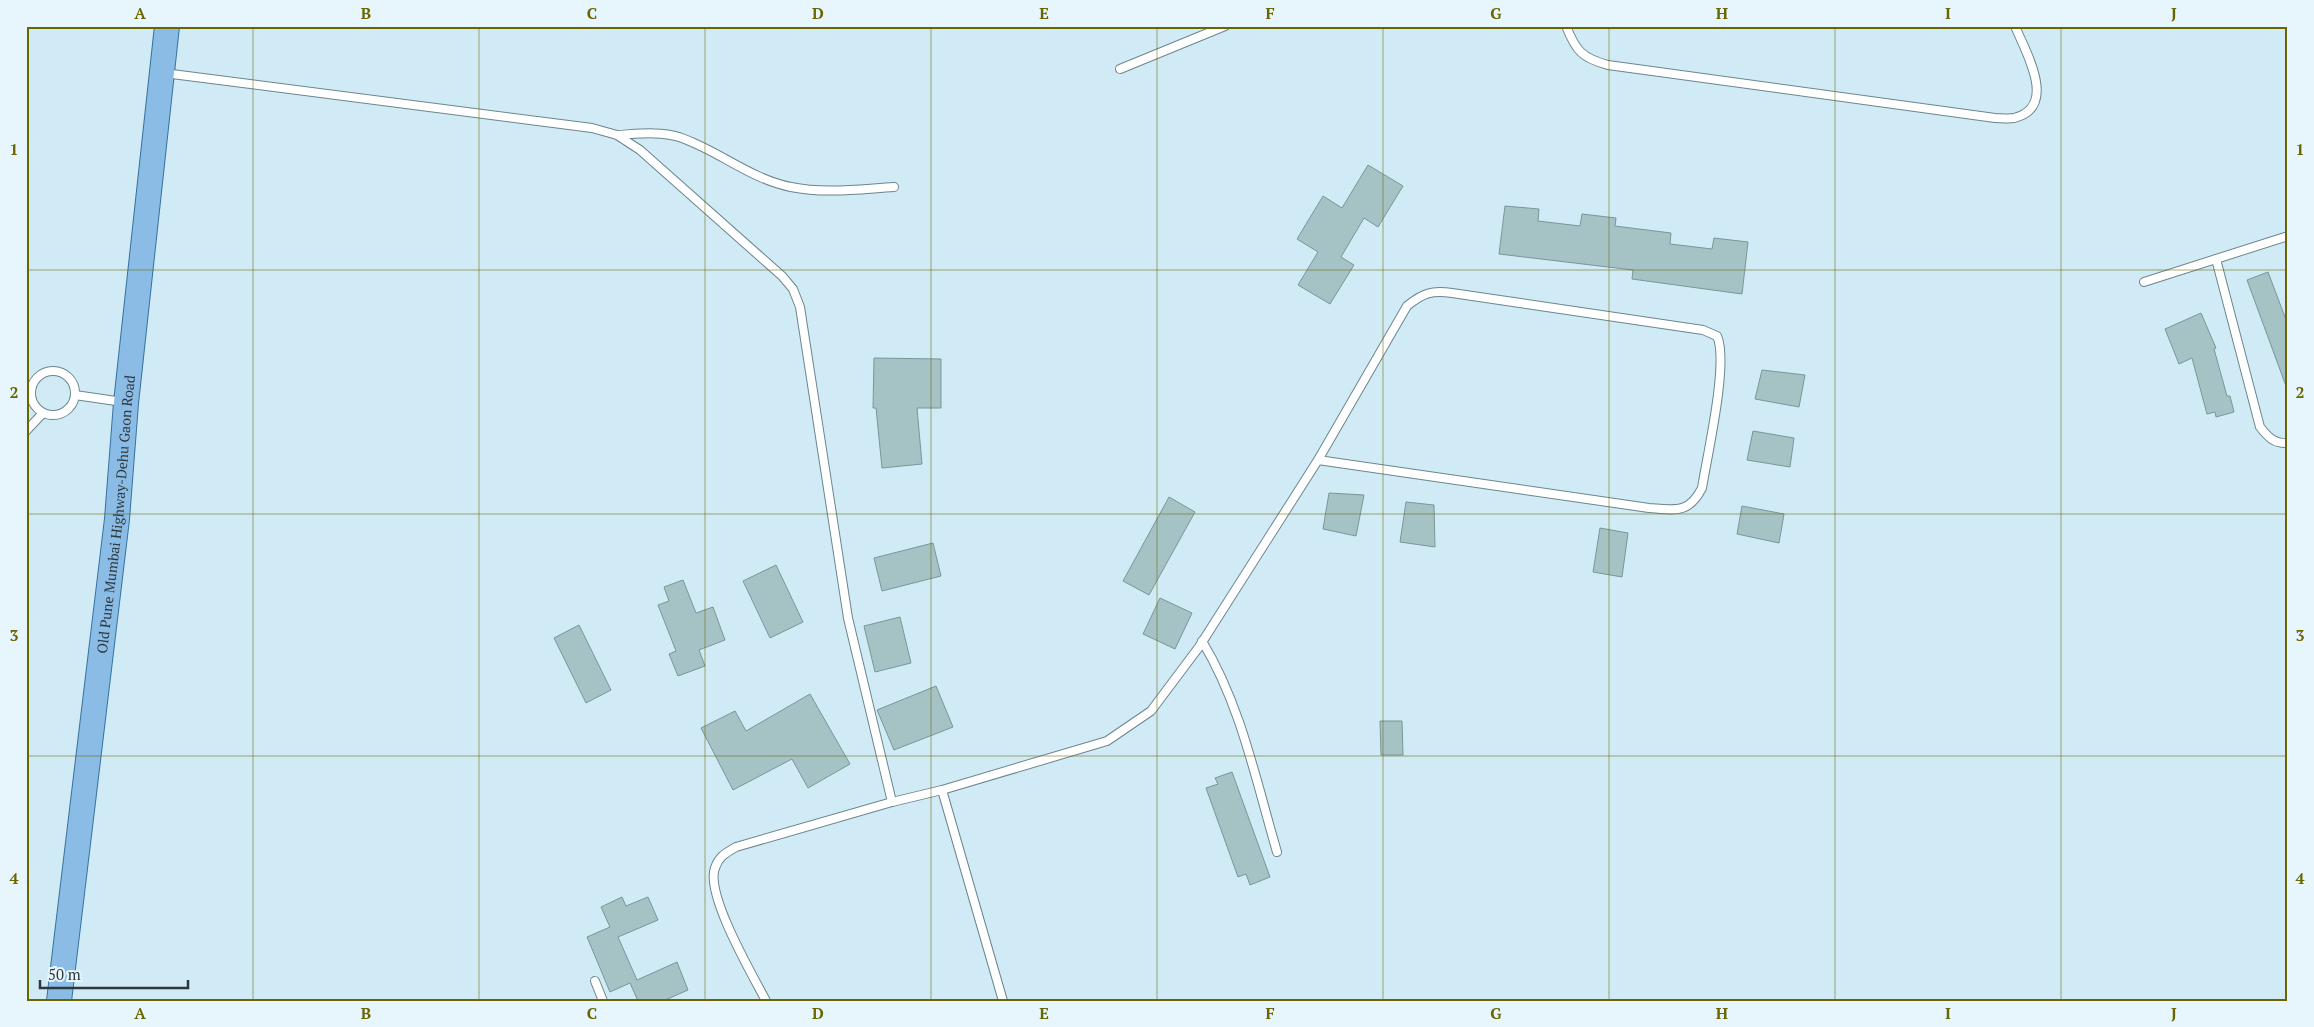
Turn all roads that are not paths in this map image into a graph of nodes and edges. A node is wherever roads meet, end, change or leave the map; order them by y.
1 (167, 26) edge
2 (1225, 26) edge
3 (1566, 26) edge
4 (2015, 26) edge
5 (1120, 69) dead end
6 (162, 72) junction
7 (617, 135) junction
8 (894, 188) dead end
9 (2288, 236) edge
10 (2216, 259) junction
11 (2144, 282) dead end
12 (75, 395) junction
13 (126, 403) junction
14 (43, 413) junction
15 (26, 431) edge
16 (2288, 443) edge
17 (1318, 460) junction
18 (1202, 641) junction
19 (942, 790) junction
20 (892, 802) junction
21 (1277, 852) dead end
22 (596, 981) dead end
23 (59, 1001) edge
24 (603, 1001) edge
25 (766, 1001) edge
26 (1003, 1001) edge

1 - 6 main road, Old Pune Mumbai Highway-Dehu Gaon Road
2 - 5 lane
3 - 4 lane
6 - 7 lane
6 - 13 main road, Old Pune Mumbai Highway-Dehu Gaon Road
7 - 8 lane
7 - 20 lane
9 - 10 lane
10 - 11 lane
10 - 16 lane
12 - 13 lane
12 - 14 lane
12 - 14 lane
13 - 23 main road, Old Pune Mumbai Highway-Dehu Gaon Road
14 - 15 lane
17 - 17 lane
17 - 18 lane
18 - 19 lane
18 - 21 lane
19 - 20 lane
19 - 26 lane
20 - 25 lane
22 - 24 lane

